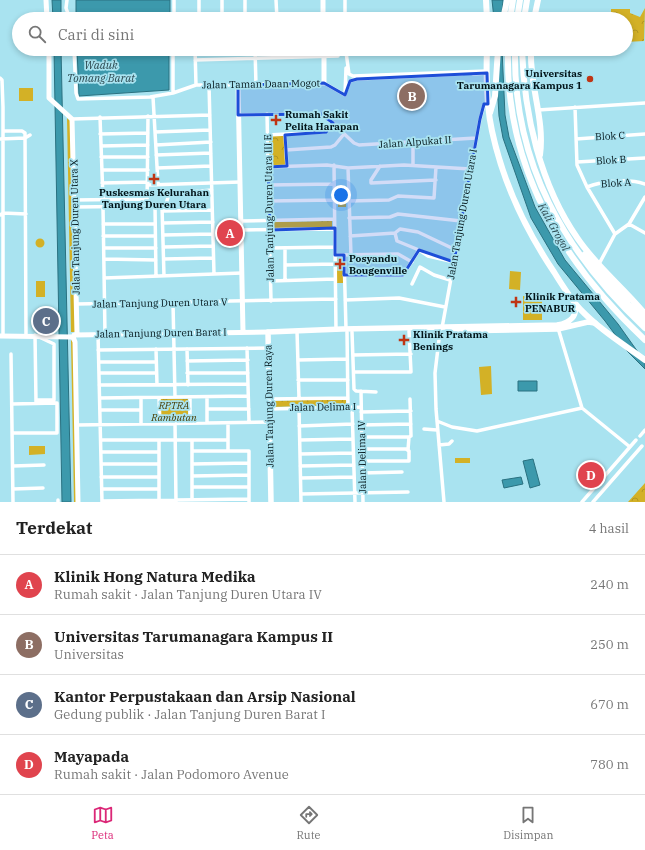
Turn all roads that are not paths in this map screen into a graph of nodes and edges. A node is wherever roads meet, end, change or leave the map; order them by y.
1 (46, 0) edge
2 (67, 0) edge
3 (174, 0) edge
4 (199, 0) edge
5 (222, 0) edge
6 (245, 0) edge
7 (276, 0) edge
8 (323, 0) edge
9 (345, 0) edge
10 (486, 0) edge
11 (507, 0) edge
12 (513, 0) edge
13 (520, 0) edge
14 (527, 0) edge
15 (538, 0) edge
16 (47, 12) edge
17 (67, 12) edge
18 (174, 12) edge
19 (199, 12) edge
20 (222, 12) edge
21 (245, 12) edge
22 (277, 12) edge
23 (323, 12) edge
24 (345, 12) edge
25 (487, 12) edge
26 (504, 12) edge
27 (511, 12) edge
28 (519, 12) edge
29 (525, 12) edge
30 (535, 12) edge
31 (48, 56) edge
32 (74, 56) edge
33 (173, 56) edge
34 (195, 56) edge
35 (324, 56) junction
36 (338, 56) dead end
37 (346, 56) edge
38 (347, 56) edge
39 (486, 56) edge
40 (498, 56) edge
41 (509, 56) edge
42 (515, 56) edge
43 (523, 56) edge
44 (531, 56) edge
45 (256, 58) junction
46 (195, 60) junction
47 (487, 72) junction
48 (432, 74) junction
49 (0, 78) edge
50 (1, 83) edge
51 (324, 83) junction
52 (196, 85) junction
53 (209, 85) junction
54 (238, 85) junction
55 (256, 85) junction
56 (346, 92) junction
57 (173, 93) junction
58 (153, 97) junction
59 (515, 102) junction
60 (645, 103) edge
61 (488, 104) junction
62 (575, 107) junction
63 (2, 108) edge
64 (538, 110) junction
65 (267, 114) junction
66 (210, 115) junction
67 (238, 115) junction
68 (490, 115) junction
69 (148, 116) junction
70 (154, 116) junction
71 (100, 117) junction
72 (72, 118) junction
73 (333, 123) junction
74 (210, 130) junction
75 (3, 131) junction
76 (155, 132) junction
77 (148, 133) junction
78 (100, 134) junction
79 (344, 134) junction
80 (645, 134) edge
81 (268, 135) junction
82 (285, 135) junction
83 (30, 136) dead end
84 (1, 138) edge
85 (25, 138) junction
86 (476, 138) junction
87 (576, 138) junction
88 (211, 142) junction
89 (413, 142) junction
90 (148, 145) junction
91 (156, 145) junction
92 (101, 146) junction
93 (286, 150) junction
94 (211, 154) junction
95 (156, 155) junction
96 (539, 156) junction
97 (101, 157) junction
98 (148, 157) junction
99 (645, 158) edge
100 (577, 162) junction
101 (334, 165) junction
102 (413, 165) junction
103 (211, 166) junction
104 (287, 166) junction
105 (380, 166) junction
106 (436, 166) junction
107 (268, 167) junction
108 (157, 168) junction
109 (348, 168) junction
110 (470, 169) junction
111 (102, 170) junction
112 (148, 170) junction
113 (436, 180) junction
114 (212, 182) junction
115 (240, 182) junction
116 (102, 183) junction
117 (148, 184) junction
118 (158, 184) junction
119 (334, 184) junction
120 (645, 184) edge
121 (269, 185) junction
122 (587, 187) junction
123 (212, 190) junction
124 (645, 197) edge
125 (103, 199) junction
126 (147, 199) junction
127 (0, 200) edge
128 (75, 200) junction
129 (334, 200) junction
130 (269, 201) junction
131 (349, 201) junction
132 (3, 205) junction
133 (147, 206) junction
134 (155, 206) junction
135 (162, 206) junction
136 (75, 207) junction
137 (103, 207) junction
138 (212, 210) junction
139 (163, 211) junction
140 (2, 214) edge
141 (26, 214) junction
142 (349, 218) junction
143 (334, 219) junction
144 (270, 220) junction
145 (461, 220) junction
146 (241, 221) junction
147 (213, 222) junction
148 (163, 223) junction
149 (103, 224) junction
150 (155, 224) junction
151 (629, 224) junction
152 (335, 228) junction
153 (241, 230) junction
154 (270, 230) junction
155 (395, 233) junction
156 (645, 233) edge
157 (213, 234) junction
158 (615, 234) junction
159 (163, 235) junction
160 (104, 236) junction
161 (156, 236) junction
162 (350, 236) junction
163 (579, 240) junction
164 (1, 242) edge
165 (213, 246) junction
166 (164, 247) junction
167 (335, 247) junction
168 (104, 248) junction
169 (156, 248) junction
170 (270, 248) junction
171 (285, 248) junction
172 (1, 250) edge
173 (419, 250) junction
174 (456, 250) junction
175 (335, 255) junction
176 (344, 255) junction
177 (351, 255) junction
178 (213, 258) junction
179 (164, 259) junction
180 (104, 260) junction
181 (156, 260) junction
182 (412, 262) junction
183 (454, 262) junction
184 (335, 264) junction
185 (598, 264) junction
186 (285, 265) junction
187 (242, 273) junction
188 (214, 274) junction
189 (344, 275) junction
190 (156, 276) junction
191 (164, 276) junction
192 (0, 278) edge
193 (104, 278) junction
194 (335, 279) junction
195 (285, 280) junction
196 (450, 280) junction
197 (271, 281) junction
198 (3, 283) junction
199 (412, 284) dead end
200 (336, 299) junction
201 (345, 300) junction
202 (573, 300) junction
203 (271, 301) junction
204 (242, 302) junction
205 (173, 303) junction
206 (77, 304) junction
207 (105, 304) junction
208 (445, 307) junction
209 (645, 314) edge
210 (1, 317) edge
211 (645, 321) edge
212 (598, 325) junction
213 (557, 327) junction
214 (645, 328) edge
215 (441, 329) junction
216 (337, 330) junction
217 (297, 331) junction
218 (348, 331) junction
219 (409, 331) junction
220 (243, 332) junction
221 (268, 332) junction
222 (174, 333) junction
223 (98, 334) junction
224 (105, 334) junction
225 (26, 335) junction
226 (36, 335) junction
227 (75, 335) junction
228 (1, 336) edge
229 (645, 340) edge
230 (247, 348) junction
231 (268, 348) junction
232 (156, 349) junction
233 (174, 349) junction
234 (188, 349) junction
235 (98, 350) junction
236 (11, 354) dead end
237 (411, 354) junction
238 (353, 355) junction
239 (347, 359) junction
240 (248, 360) junction
241 (298, 360) junction
242 (645, 360) edge
243 (187, 361) junction
244 (99, 362) junction
245 (156, 362) junction
246 (248, 372) junction
247 (354, 372) junction
248 (156, 373) junction
249 (187, 373) junction
250 (99, 374) junction
251 (298, 380) junction
252 (348, 380) junction
253 (248, 384) junction
254 (157, 385) junction
255 (175, 385) junction
256 (188, 385) junction
257 (99, 386) junction
258 (361, 391) junction
259 (376, 392) dead end
260 (248, 396) junction
261 (175, 397) junction
262 (190, 397) junction
263 (207, 397) junction
264 (100, 398) junction
265 (141, 398) junction
266 (159, 398) junction
267 (299, 398) junction
268 (348, 398) junction
269 (269, 399) junction
270 (410, 399) dead end
271 (36, 402) junction
272 (12, 404) junction
273 (350, 407) junction
274 (361, 407) junction
275 (299, 408) junction
276 (582, 408) junction
277 (207, 409) junction
278 (248, 409) junction
279 (269, 409) junction
280 (100, 410) junction
281 (141, 410) junction
282 (410, 411) junction
283 (361, 412) junction
284 (437, 421) junction
285 (249, 422) junction
286 (269, 422) junction
287 (190, 423) junction
288 (207, 423) junction
289 (228, 423) junction
290 (141, 424) junction
291 (160, 424) junction
292 (175, 424) junction
293 (352, 424) junction
294 (411, 424) junction
295 (77, 425) junction
296 (100, 425) junction
297 (361, 425) junction
298 (299, 426) junction
299 (424, 429) dead end
300 (437, 430) junction
301 (645, 430) edge
302 (13, 434) junction
303 (640, 436) dead end
304 (362, 437) junction
305 (409, 437) junction
306 (353, 439) junction
307 (101, 440) junction
308 (160, 440) junction
309 (175, 440) junction
310 (192, 440) junction
311 (228, 440) junction
312 (300, 440) junction
313 (636, 440) dead end
314 (452, 441) dead end
315 (439, 445) junction
316 (642, 446) dead end
317 (630, 447) junction
318 (362, 449) junction
319 (408, 450) junction
320 (192, 451) junction
321 (228, 451) junction
322 (101, 452) junction
323 (159, 452) junction
324 (353, 453) junction
325 (300, 454) junction
326 (362, 460) junction
327 (249, 463) junction
328 (101, 464) junction
329 (159, 464) junction
330 (192, 464) junction
331 (44, 465) dead end
332 (354, 465) junction
333 (13, 466) junction
334 (300, 466) junction
335 (402, 472) dead end
336 (362, 473) junction
337 (249, 475) junction
338 (192, 476) junction
339 (102, 477) junction
340 (159, 477) junction
341 (354, 477) junction
342 (301, 478) junction
343 (192, 487) junction
344 (249, 487) junction
345 (43, 488) dead end
346 (13, 489) junction
347 (102, 489) junction
348 (159, 489) junction
349 (408, 492) dead end
350 (354, 493) junction
351 (363, 493) junction
352 (301, 494) junction
353 (159, 500) junction
354 (192, 500) junction
355 (249, 500) edge
356 (176, 501) edge
357 (13, 502) edge
358 (78, 502) edge
359 (102, 502) edge
360 (270, 502) edge
361 (301, 502) edge
362 (355, 502) edge
363 (363, 502) edge
364 (444, 502) edge
365 (582, 502) edge
366 (593, 502) edge

1 - 16 street
2 - 17 street
3 - 18 street
4 - 19 street
5 - 20 street
6 - 21 street
7 - 22 street
8 - 23 street
9 - 24 street
10 - 25 highway
11 - 26 highway
12 - 27 highway
13 - 28 highway
14 - 29 highway
15 - 30 highway
31 - 72 street
32 - 58 street, Jalan Taman Daan Mogot
33 - 57 street
34 - 46 street
35 - 36 street
35 - 45 street
35 - 51 street
37 - 56 street
38 - 48 street
39 - 47 highway
40 - 68 highway
41 - 59 highway
42 - 59 highway
43 - 96 highway
44 - 64 highway
45 - 46 street
45 - 55 street
46 - 52 street
47 - 48 street
47 - 61 highway
48 - 56 street
49 - 50 street
50 - 63 street
51 - 55 street, Jalan Taman Daan Mogot
51 - 56 street, Jalan Taman Daan Mogot
52 - 53 street, Jalan Taman Daan Mogot
52 - 57 street, Jalan Taman Daan Mogot
53 - 54 street, Jalan Taman Daan Mogot
53 - 66 street
54 - 55 street, Jalan Taman Daan Mogot
54 - 67 street
57 - 58 street, Jalan Taman Daan Mogot
58 - 70 street
59 - 214 highway
59 - 229 highway
60 - 62 street
61 - 68 highway
61 - 86 street, Jalan Tanjung Duren Utara I
62 - 64 street
62 - 87 street
63 - 75 street
64 - 96 highway
65 - 67 street
65 - 73 street
65 - 81 street, Jalan Tanjung Duren Utara III E
66 - 70 street
66 - 74 street
67 - 115 street
68 - 202 highway
69 - 70 street
69 - 71 street
69 - 77 street
70 - 76 street
71 - 72 street
71 - 78 street
72 - 128 street, Jalan Tanjung Duren Utara X
73 - 79 street
73 - 82 street
74 - 76 street
74 - 88 street
75 - 84 street
75 - 85 street
76 - 91 street
77 - 78 street
77 - 90 street
78 - 92 street
79 - 89 street, Jalan Alpukat II
79 - 93 street
80 - 87 street, Blok C
81 - 82 street
81 - 107 street, Jalan Tanjung Duren Utara III E
82 - 93 street
83 - 85 street
84 - 85 street
84 - 132 street
85 - 141 street
86 - 89 street, Jalan Alpukat II
86 - 110 street, Jalan Tanjung Duren Utara I
87 - 100 street
88 - 91 street
88 - 94 street
89 - 102 street
90 - 92 street
90 - 98 street
91 - 95 street
92 - 97 street
93 - 104 street
94 - 95 street
94 - 103 street
95 - 108 street
96 - 163 highway
97 - 98 street
97 - 111 street
98 - 112 street
99 - 100 street, Blok B
100 - 122 street
101 - 104 street
101 - 109 street
101 - 119 street
102 - 105 street
102 - 106 street
103 - 108 street
103 - 114 street
104 - 107 street
105 - 109 street
105 - 113 street
106 - 110 street
106 - 113 street
107 - 121 street, Jalan Tanjung Duren Utara III E
108 - 118 street
109 - 131 street
110 - 145 street, Jalan Tanjung Duren Utara I
111 - 112 street
111 - 116 street
112 - 117 street
113 - 131 street
114 - 115 street
114 - 118 street
114 - 123 street
115 - 146 street
116 - 117 street
116 - 125 street
117 - 118 street
117 - 126 street
119 - 121 street
119 - 129 street
120 - 122 street, Blok A
121 - 130 street, Jalan Tanjung Duren Utara III E
122 - 158 street
123 - 135 street
123 - 138 street
124 - 151 street
125 - 126 street
125 - 128 street
126 - 133 street
127 - 132 street
128 - 136 street, Jalan Tanjung Duren Utara X
129 - 130 street
129 - 143 street
130 - 144 street, Jalan Tanjung Duren Utara III E
131 - 142 street
132 - 140 street
133 - 134 street
133 - 137 street
134 - 135 street
134 - 150 street
135 - 139 street
136 - 137 street
136 - 206 street, Jalan Tanjung Duren Utara X
137 - 149 street
138 - 139 street
138 - 147 street
139 - 148 street
140 - 141 street
140 - 164 street
141 - 225 street
142 - 145 street
142 - 162 street
143 - 144 street
143 - 152 street
144 - 146 street
144 - 154 street, Jalan Tanjung Duren Utara III E
145 - 174 street, Jalan Tanjung Duren Utara I
146 - 153 street
147 - 148 street
147 - 157 street
148 - 159 street
149 - 150 street
149 - 160 street
150 - 161 street
151 - 156 street
151 - 158 street
152 - 154 street
152 - 167 street
153 - 154 street
153 - 187 street
154 - 170 street, Jalan Tanjung Duren Utara III E
155 - 162 street
155 - 173 street
155 - 174 street
157 - 159 street
157 - 165 street
158 - 185 street
159 - 166 street
160 - 161 street
160 - 168 street
161 - 169 street
162 - 177 street
163 - 185 highway
163 - 211 highway
164 - 172 street
165 - 166 street
165 - 178 street
166 - 179 street
167 - 171 street
167 - 175 street
168 - 169 street
168 - 180 street
169 - 181 street
170 - 171 street
170 - 197 street, Jalan Tanjung Duren Utara III E
171 - 186 street
172 - 198 street
173 - 182 street
173 - 183 street
174 - 183 street, Jalan Tanjung Duren Utara I
175 - 176 street
175 - 184 street
176 - 177 street
176 - 189 street
177 - 182 street
178 - 179 street
178 - 188 street
179 - 191 street
180 - 181 street
180 - 193 street
181 - 190 street
182 - 189 street
183 - 196 street, Jalan Tanjung Duren Utara I
184 - 186 street
184 - 194 street
185 - 209 highway
186 - 195 street
187 - 188 street
187 - 204 street
188 - 191 street
189 - 201 street
190 - 191 street
190 - 193 street
192 - 198 street
193 - 207 street
194 - 195 street
194 - 200 street
195 - 197 street
196 - 199 street
196 - 208 street, Jalan Tanjung Duren Utara I
197 - 203 street, Jalan Tanjung Duren Utara III E
198 - 210 street
200 - 203 street, Jalan Tanjung Duren Utara V
200 - 216 street
201 - 208 street
201 - 218 street
202 - 212 highway
202 - 213 main road, Jalan Tanjung Duren Raya
203 - 204 street, Jalan Tanjung Duren Utara V
204 - 205 street, Jalan Tanjung Duren Utara V
204 - 220 street
205 - 207 street, Jalan Tanjung Duren Utara V
205 - 222 street
206 - 207 street, Jalan Tanjung Duren Utara V
206 - 227 street, Jalan Tanjung Duren Utara X
207 - 224 street
208 - 215 street, Jalan Tanjung Duren Utara I
210 - 228 street
212 - 213 main road, Jalan Tanjung Duren Raya
212 - 242 highway
213 - 215 main road, Jalan Tanjung Duren Raya
213 - 276 street
215 - 218 main road, Jalan Tanjung Duren Raya
215 - 219 main road, Jalan Tanjung Duren Raya
215 - 284 street, Jalan Tanjung Duren Utara I
216 - 217 main road, Jalan Tanjung Duren Raya
216 - 218 main road, Jalan Tanjung Duren Raya
217 - 221 main road, Jalan Tanjung Duren Raya
217 - 241 street
218 - 219 main road, Jalan Tanjung Duren Raya
218 - 238 street
218 - 239 street, Jalan Delima IV
219 - 237 street
220 - 221 street, Jalan Tanjung Duren Barat I
220 - 222 street, Jalan Tanjung Duren Barat I
221 - 231 main road, Jalan Tanjung Duren Raya
222 - 224 street, Jalan Tanjung Duren Barat I
222 - 233 street
223 - 224 street, Jalan Tanjung Duren Barat I
223 - 227 street, Jalan Tanjung Duren Barat I
223 - 235 street
225 - 226 street, Jalan Tanjung Duren Barat I
225 - 228 street, Jalan Tanjung Duren Barat I
226 - 227 street, Jalan Tanjung Duren Barat I
226 - 271 street
226 - 271 street
227 - 295 street
230 - 231 street
230 - 234 street
230 - 240 street
231 - 269 main road, Jalan Tanjung Duren Raya
232 - 233 street
232 - 235 street
232 - 245 street
233 - 234 street
233 - 255 street
234 - 243 street
235 - 244 street
236 - 272 street
237 - 238 street
237 - 247 street
238 - 247 street
239 - 241 street
239 - 252 street, Jalan Delima IV
240 - 243 street
240 - 246 street
241 - 251 street
243 - 249 street
244 - 245 street
244 - 250 street
245 - 248 street
246 - 249 street
246 - 253 street
247 - 258 street
248 - 250 street
248 - 254 street
249 - 256 street
250 - 257 street
251 - 252 street
251 - 267 street
252 - 268 street, Jalan Delima IV
253 - 256 street
253 - 260 street
254 - 255 street
254 - 257 street
255 - 256 street
255 - 261 street
257 - 264 street
258 - 259 street
258 - 274 street, Jalan Delima I
260 - 263 street
260 - 278 street
261 - 262 street
261 - 266 street
262 - 263 street
262 - 287 street
263 - 277 street
264 - 265 street
264 - 280 street
265 - 266 street
265 - 281 street
266 - 291 street
267 - 268 street
267 - 269 street
268 - 273 street, Jalan Delima IV
269 - 279 main road, Jalan Tanjung Duren Raya
270 - 282 street
271 - 272 street
271 - 302 street
272 - 302 street
273 - 274 street, Jalan Delima I
273 - 275 street, Jalan Delima I
273 - 293 street, Jalan Delima IV
274 - 283 street, Jalan Delima IV
275 - 279 street, Jalan Delima I
275 - 298 street
276 - 284 street
276 - 317 street
277 - 278 street
277 - 288 street
278 - 285 street
279 - 286 main road, Jalan Tanjung Duren Raya
280 - 281 street
280 - 296 street
281 - 290 street
282 - 283 street, Jalan Delima IV
282 - 294 street
283 - 297 street, Jalan Delima IV
284 - 300 street, Jalan Tanjung Duren Utara I
285 - 286 street
285 - 289 street
286 - 360 main road, Jalan Tanjung Duren Raya
287 - 288 street
287 - 292 street
288 - 289 street
289 - 311 street
290 - 291 street
290 - 296 street
291 - 292 street
292 - 309 street
293 - 298 street
293 - 306 street, Jalan Delima IV
294 - 297 street
294 - 305 street
295 - 296 street
295 - 358 street
296 - 307 street
297 - 304 street, Jalan Delima IV
298 - 312 street
299 - 300 street
300 - 315 street, Jalan Tanjung Duren Utara I
301 - 303 street
302 - 333 street
304 - 305 street
304 - 318 street, Jalan Delima IV
305 - 319 street
306 - 312 street
306 - 324 street, Jalan Delima IV
307 - 308 street
307 - 322 street
308 - 309 street
308 - 323 street
309 - 310 street
309 - 356 street
310 - 311 street
310 - 320 street
311 - 321 street
312 - 325 street
313 - 317 street
314 - 315 street
315 - 364 street, Jalan Tanjung Duren Utara I
316 - 366 street
317 - 365 street
318 - 319 street
318 - 326 street, Jalan Delima IV
319 - 326 street
320 - 321 street
320 - 330 street
321 - 327 street
322 - 323 street
322 - 328 street
323 - 329 street
324 - 325 street
324 - 332 street, Jalan Delima IV
325 - 334 street
326 - 336 street, Jalan Delima IV
327 - 330 street
327 - 337 street
328 - 329 street
328 - 339 street
329 - 340 street
330 - 338 street
331 - 333 street
332 - 334 street
332 - 341 street, Jalan Delima IV
333 - 346 street
334 - 342 street
335 - 336 street
336 - 351 street, Jalan Delima IV
337 - 338 street
337 - 344 street
338 - 343 street
339 - 340 street
339 - 347 street
340 - 348 street
341 - 342 street
341 - 350 street, Jalan Delima IV
342 - 352 street
343 - 344 street
343 - 354 street
344 - 355 street
345 - 346 street
346 - 357 street
347 - 348 street
347 - 359 street
348 - 353 street
349 - 351 street
350 - 351 street
350 - 352 street
350 - 362 street, Jalan Delima IV
351 - 363 street, Jalan Delima IV
352 - 361 street
353 - 356 street
353 - 359 street
354 - 355 street
354 - 356 street

